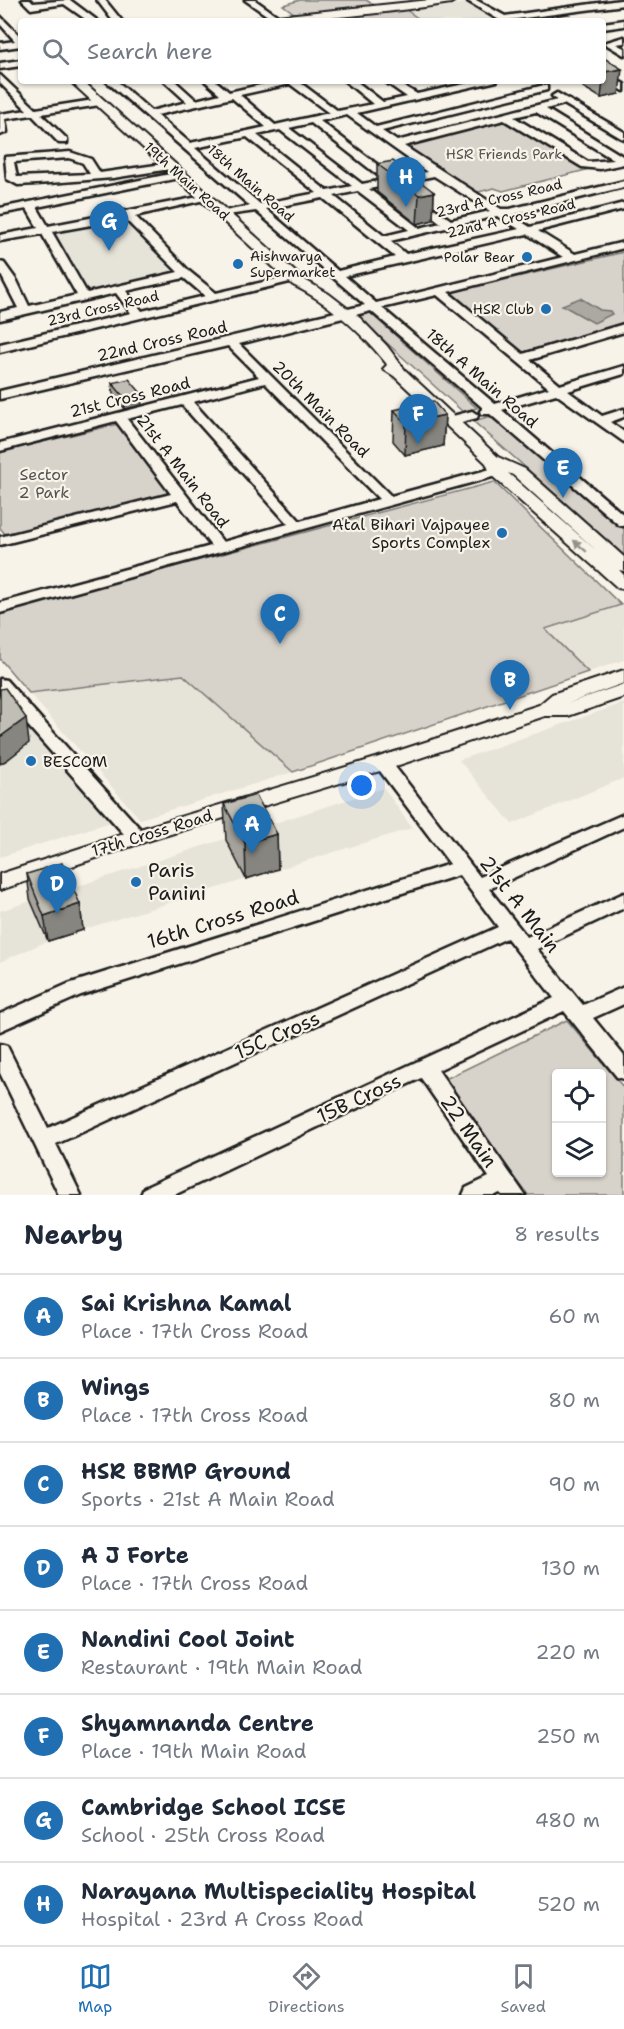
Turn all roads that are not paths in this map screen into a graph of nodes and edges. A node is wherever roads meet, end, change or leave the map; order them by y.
1 (26, 0) edge
2 (101, 0) edge
3 (266, 0) edge
4 (451, 0) edge
5 (470, 0) edge
6 (251, 1) edge
7 (624, 2) edge
8 (90, 18) edge
9 (116, 18) edge
10 (279, 18) edge
11 (299, 18) edge
12 (502, 18) edge
13 (518, 18) edge
14 (0, 19) edge
15 (624, 23) edge
16 (606, 26) edge
17 (18, 40) edge
18 (624, 40) edge
19 (606, 41) edge
20 (606, 42) edge
21 (18, 43) edge
22 (0, 46) edge
23 (624, 52) edge
24 (18, 63) edge
25 (0, 66) edge
26 (0, 78) edge
27 (606, 78) edge
28 (79, 84) edge
29 (114, 84) edge
30 (173, 84) edge
31 (214, 84) edge
32 (279, 84) edge
33 (295, 84) edge
34 (354, 84) edge
35 (394, 84) edge
36 (457, 84) edge
37 (477, 84) edge
38 (538, 84) edge
39 (462, 87) junction
40 (544, 88) junction
41 (624, 88) edge
42 (231, 96) junction
43 (414, 97) junction
44 (566, 101) junction
45 (99, 102) junction
46 (195, 104) junction
47 (381, 105) junction
48 (537, 108) junction
49 (349, 112) junction
50 (34, 113) junction
51 (149, 114) junction
52 (337, 115) junction
53 (0, 117) edge
54 (506, 117) junction
55 (313, 120) junction
56 (278, 128) junction
57 (374, 130) junction
58 (250, 134) junction
59 (3, 135) edge
60 (624, 136) edge
61 (63, 141) dead end
62 (395, 145) junction
63 (187, 147) junction
64 (624, 161) edge
65 (175, 170) junction
66 (436, 173) junction
67 (97, 176) junction
68 (136, 178) junction
69 (392, 181) junction
70 (624, 184) edge
71 (357, 187) junction
72 (323, 193) junction
73 (205, 197) junction
74 (30, 204) junction
75 (624, 206) edge
76 (255, 207) junction
77 (0, 211) edge
78 (499, 212) junction
79 (224, 214) junction
80 (127, 215) junction
81 (451, 225) junction
82 (46, 228) junction
83 (530, 230) junction
84 (418, 232) junction
85 (0, 237) edge
86 (381, 240) junction
87 (624, 245) edge
88 (572, 257) junction
89 (404, 258) junction
90 (0, 264) edge
91 (186, 274) junction
92 (334, 275) junction
93 (296, 280) junction
94 (5, 282) edge
95 (119, 290) junction
96 (438, 290) junction
97 (84, 297) junction
98 (213, 297) junction
99 (372, 306) junction
100 (25, 311) junction
101 (139, 315) junction
102 (338, 315) junction
103 (0, 316) edge
104 (624, 328) edge
105 (231, 342) junction
106 (0, 348) edge
107 (521, 359) junction
108 (624, 370) edge
109 (267, 379) junction
110 (559, 390) junction
111 (0, 395) edge
112 (185, 400) junction
113 (483, 412) junction
114 (624, 413) edge
115 (119, 417) junction
116 (450, 421) junction
117 (600, 421) junction
118 (624, 438) edge
119 (0, 447) edge
120 (500, 467) junction
121 (180, 496) junction
122 (387, 500) junction
123 (624, 522) edge
124 (297, 526) junction
125 (1, 538) edge
126 (220, 548) junction
127 (624, 566) edge
128 (624, 584) edge
129 (0, 608) edge
130 (624, 676) edge
131 (1, 688) edge
132 (624, 690) edge
133 (544, 710) junction
134 (383, 764) junction
135 (624, 820) edge
136 (137, 837) junction
137 (462, 867) junction
138 (0, 882) edge
139 (478, 886) junction
140 (624, 900) edge
141 (510, 929) junction
142 (524, 947) junction
143 (624, 995) edge
144 (572, 1008) junction
145 (0, 1023) edge
146 (0, 1052) edge
147 (424, 1067) junction
148 (624, 1071) edge
149 (43, 1140) junction
150 (509, 1187) edge
151 (69, 1195) edge
152 (152, 1195) edge
153 (474, 1195) edge

1 - 8 street
2 - 9 street
3 - 6 street
4 - 11 main road
5 - 12 street
6 - 10 street
7 - 13 street
14 - 17 street
15 - 16 street
18 - 19 street
20 - 23 street
21 - 22 street
24 - 25 street
26 - 50 street
27 - 41 street
28 - 45 main road, 19th Main Road
29 - 51 street, 18th Main Road
30 - 46 street
31 - 42 street
32 - 42 street
33 - 52 street
34 - 47 street
35 - 43 street
36 - 39 street
37 - 39 street
38 - 40 street
39 - 43 street
40 - 44 street
40 - 57 street
42 - 46 street
42 - 56 street
43 - 47 street
44 - 48 street
44 - 60 street
45 - 50 street
45 - 65 main road, 19th Main Road
46 - 51 street
47 - 49 street
48 - 54 street
48 - 64 street
49 - 52 street
49 - 57 street
50 - 53 street
50 - 61 street
51 - 63 street, 18th Main Road
52 - 55 street
53 - 59 street
54 - 62 street
54 - 64 street
55 - 56 street
55 - 69 street
56 - 58 street
56 - 71 street
57 - 62 street
58 - 63 street
58 - 72 street
62 - 66 street
63 - 76 street, 18th Main Road
65 - 68 street
65 - 73 main road, 19th Main Road
66 - 69 street
66 - 78 street
67 - 67 street
67 - 68 street
68 - 74 street
69 - 71 street
69 - 81 street
70 - 78 street, 23rd A Cross Road
71 - 72 street
71 - 84 street
72 - 76 street
72 - 86 street
73 - 79 main road, 19th Main Road
73 - 80 street
74 - 77 street
74 - 82 street
75 - 83 street, 22nd A Cross Road
76 - 79 street
76 - 92 street, 18th Main Road
78 - 81 street, 23rd A Cross Road
78 - 83 street
79 - 93 main road, 19th Main Road
80 - 82 street
80 - 91 street
81 - 84 street, 23rd A Cross Road
82 - 85 street
82 - 97 street
83 - 88 street
83 - 89 street, 22nd A Cross Road
84 - 86 street, 23rd A Cross Road
86 - 89 street
87 - 88 street, 22nd Cross Road
88 - 96 street, 22nd Cross Road
89 - 92 street, 22nd A Cross Road
90 - 94 street
91 - 95 street
91 - 98 street
92 - 99 street, 18th Main Road
93 - 98 street, 23rd Cross Road
93 - 102 main road, 19th Main Road
94 - 100 street
95 - 97 street
95 - 101 street
96 - 99 street, 22nd Cross Road
96 - 107 street
97 - 100 street
98 - 101 street, 23rd Cross Road
99 - 102 street, 22nd Cross Road
99 - 113 street, 18th A Main Road
100 - 103 street
101 - 106 street, 23rd Cross Road
102 - 105 street, 22nd Cross Road
102 - 116 main road, 19th Main Road
104 - 107 street
105 - 109 street, 20th Main Road
105 - 111 street, 22nd Cross Road
107 - 110 street
108 - 110 street
109 - 112 street, 21st Cross Road
109 - 122 street, 20th Main Road
110 - 113 street
110 - 117 street
112 - 115 street, 21st Cross Road
112 - 124 street
113 - 116 street
113 - 123 street, 18th A Main Road
114 - 117 street
115 - 119 street, 21st Cross Road
115 - 121 street, 21st A Main Road
116 - 120 main road, 19th Main Road
117 - 118 street
120 - 122 street
120 - 127 main road, 19th Main Road
128 -> 120 main road, 19th Main Road
121 - 125 street
121 - 126 street, 21st A Main Road
122 - 124 street
124 - 126 street
126 - 129 street
130 - 133 main road, 17th Cross Road
131 - 136 street
132 - 133 main road, 17th Cross Road
133 - 134 main road, 17th Cross Road
134 - 136 main road, 17th Cross Road
134 - 137 street, 21st A Main
135 - 139 street
136 - 138 main road, 17th Cross Road
137 - 139 street, 21st A Main
137 - 145 street, 16th Cross Road
139 - 141 street, 21st A Main
140 - 142 street
141 - 142 street, 21st A Main
141 - 149 street, 15C Cross
142 - 144 street, 21st A Main
143 - 144 street, 15B Cross
144 - 147 street, 15B Cross
144 - 148 street, 21st A Main
146 - 149 street
147 - 150 street, 22 Main
147 - 152 street, 15B Cross
149 - 151 street
150 - 153 street

